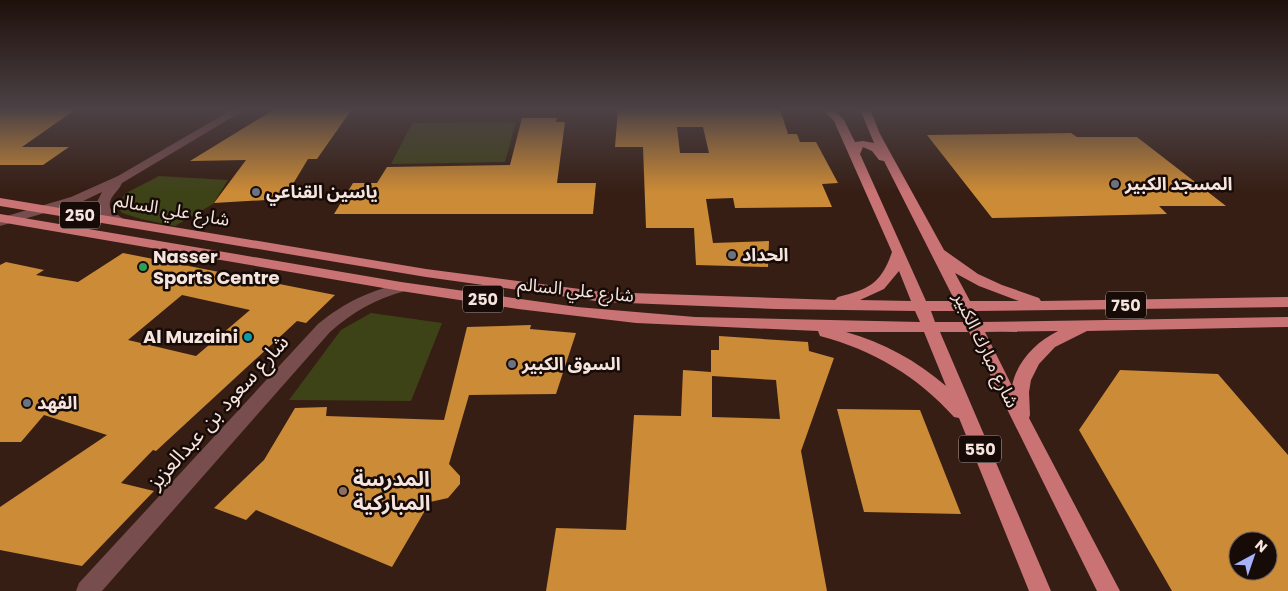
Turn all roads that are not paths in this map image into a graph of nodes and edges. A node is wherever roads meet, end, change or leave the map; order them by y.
1 (194, 137) edge
2 (847, 137) edge
3 (878, 137) edge
4 (855, 154) junction
5 (895, 173) junction
6 (122, 179) junction
7 (0, 202) edge
8 (42, 209) junction
9 (2, 220) edge
10 (119, 221) junction
11 (936, 246) junction
12 (898, 253) junction
13 (400, 288) junction
14 (1288, 302) edge
15 (805, 304) junction
16 (922, 306) junction
17 (963, 306) junction
18 (1060, 306) junction
19 (1288, 322) edge
20 (1092, 324) junction
21 (782, 325) junction
22 (930, 327) junction
23 (974, 327) junction
24 (1021, 421) junction
25 (969, 423) junction
26 (87, 591) edge
27 (1040, 591) edge
28 (1109, 591) edge

1 - 6 street
2 - 4 main road, 550
3 - 5 main road, شارع مبارك الكبير / 550
4 - 5 main road
4 - 12 main road, 550
5 - 11 main road, شارع مبارك الكبير / 550
6 - 8 street
6 - 10 street
7 - 8 main road, شارع علي السالم / 250
8 - 9 street
8 - 10 main road, شارع علي السالم / 250
9 - 13 main road, شارع علي السالم / 250
10 - 15 main road, شارع علي السالم / 250
11 - 17 main road, شارع مبارك الكبير / 550
11 - 18 main road
12 - 15 main road
12 - 16 main road, 550
13 - 21 main road, شارع علي السالم / 250
13 - 26 street, شارع سعود بن عبدالعزيز
14 - 18 main road, 750
15 - 16 main road, شارع علي السالم / 250
16 - 17 main road, شارع علي السالم / 250
16 - 22 main road, 550
17 - 18 main road, 750
17 - 23 main road, شارع مبارك الكبير / 550
19 - 20 main road, 750
20 - 23 main road, 750
20 - 24 main road
21 - 22 main road, شارع علي السالم / 250
21 - 25 main road
22 - 23 main road, شارع علي السالم / 250
22 - 25 main road, 550
23 - 24 main road, شارع مبارك الكبير / 550
24 - 28 main road, شارع مبارك الكبير / 550
25 - 27 main road, 550

